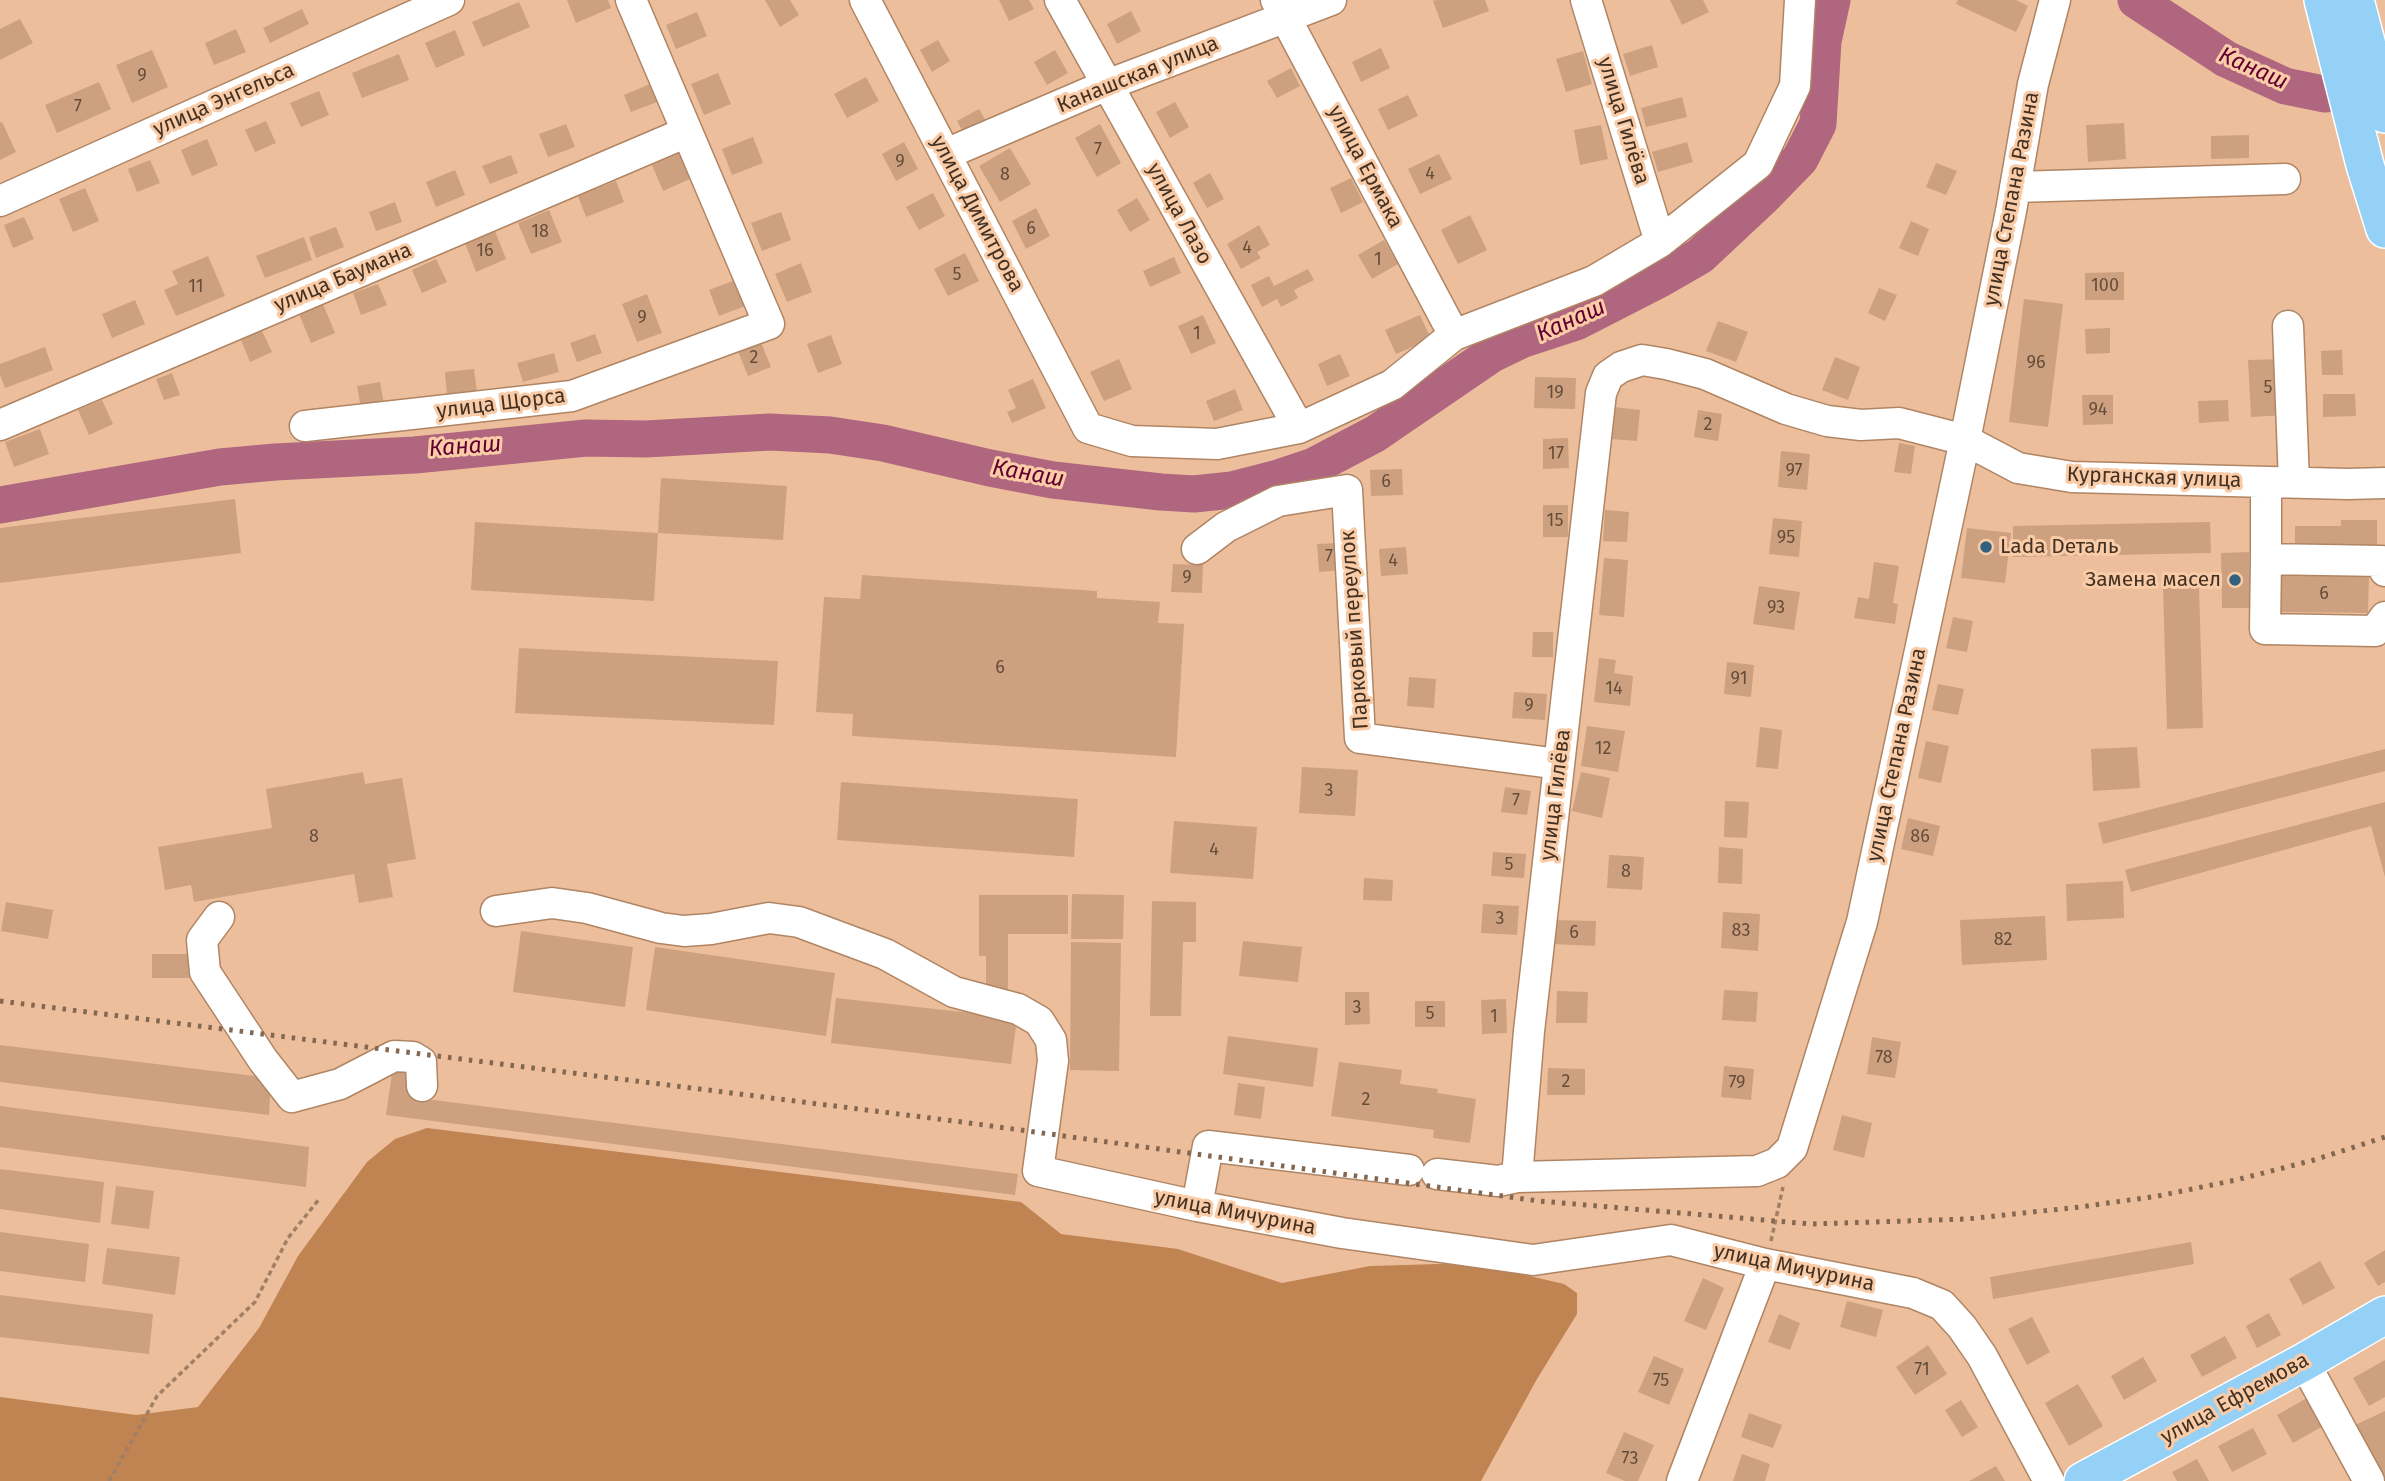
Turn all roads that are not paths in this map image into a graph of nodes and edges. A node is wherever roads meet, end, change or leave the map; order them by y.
1 (449, 0) edge
2 (631, 0) edge
3 (865, 0) edge
4 (1060, 0) edge
5 (1331, 0) edge
6 (1586, 0) edge
7 (1800, 0) edge
8 (2055, 0) edge
9 (2341, 6) edge
10 (1280, 9) edge
11 (1107, 85) junction
12 (2385, 114) edge
13 (687, 132) junction
14 (946, 154) junction
15 (2285, 179) dead end
16 (2015, 187) junction
17 (0, 201) edge
18 (2385, 229) edge
19 (1660, 242) junction
20 (2288, 326) dead end
21 (1454, 335) junction
22 (1600, 413) joint
23 (0, 425) edge
24 (305, 426) dead end
25 (1298, 428) junction
26 (1965, 440) junction
27 (2280, 482) junction
28 (2385, 483) edge
29 (1197, 549) dead end
30 (2266, 559) junction
31 (2385, 570) edge
32 (2385, 617) edge
33 (1559, 764) junction
34 (496, 911) dead end
35 (219, 917) dead end
36 (422, 1086) dead end
37 (1517, 1177) junction
38 (1197, 1206) junction
39 (1765, 1264) junction
40 (2385, 1315) edge
41 (2304, 1362) junction
42 (1682, 1481) edge
43 (2049, 1481) edge
44 (2083, 1481) edge
45 (2369, 1481) edge

1 - 17 street, улица Энгельса
2 - 13 street
3 - 14 street, улица Димитрова
4 - 11 street, улица Лазо
5 - 10 street, Канашская улица
6 - 19 street, улица Гилёва
7 - 19 street
8 - 16 street, улица Степана Разина
9 - 12 main road
9 - 18 main road
10 - 11 street, Канашская улица
10 - 21 street, улица Ермака
11 - 14 street, Канашская улица
11 - 25 street, улица Лазо
13 - 23 street, улица Баумана
13 - 24 street, улица Щорса
14 - 25 street, улица Димитрова
15 - 16 street
16 - 26 street, улица Степана Разина
19 - 21 street
20 - 27 street
21 - 25 street
22 - 26 street, Курганская улица
22 - 33 street, улица Гилёва
26 - 27 street, Курганская улица
26 - 37 street, улица Степана Разина
27 - 28 street, Курганская улица
27 - 30 street
29 - 33 street, Парковый переулок
30 - 31 street
30 - 32 street
33 - 37 street, улица Гилёва
34 - 38 street, улица Мичурина
35 - 36 street
37 - 38 street
38 - 39 street, улица Мичурина
39 - 42 street
39 - 43 street, улица Мичурина
40 - 41 main road, улица Ефремова
41 - 44 main road, улица Ефремова
41 - 45 street

